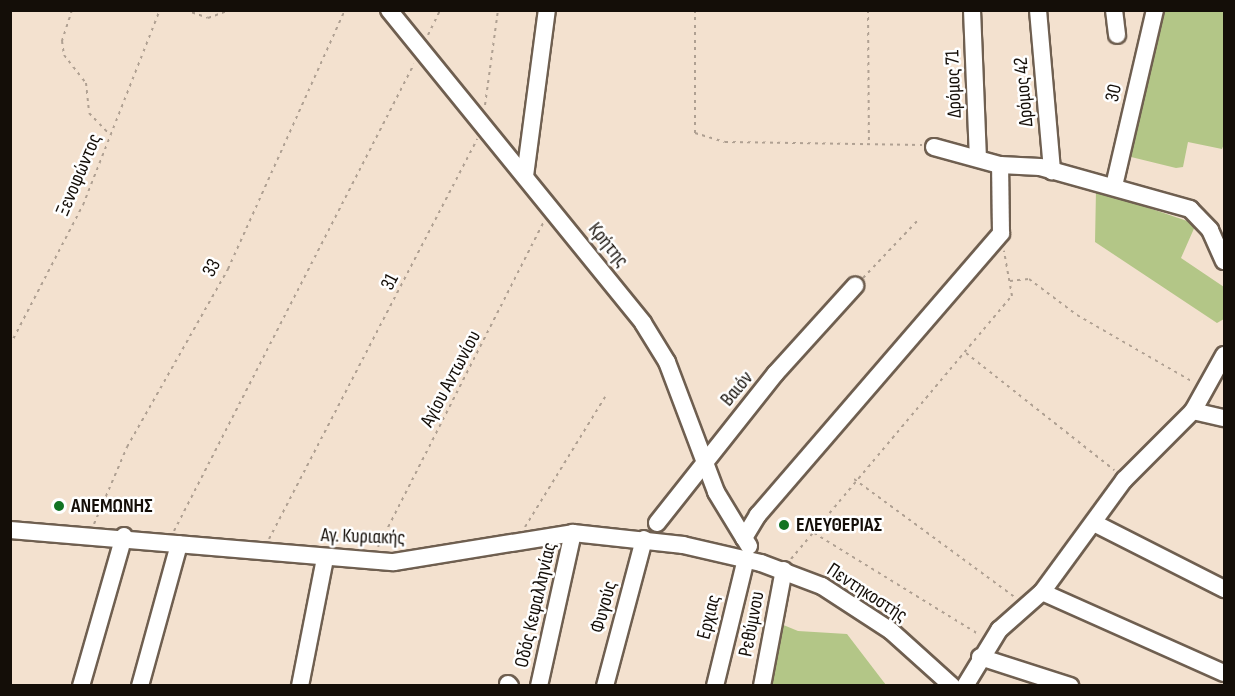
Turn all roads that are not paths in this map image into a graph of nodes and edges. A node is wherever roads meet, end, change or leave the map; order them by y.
1 (388, 10) edge
2 (547, 10) edge
3 (972, 10) edge
4 (1038, 10) edge
5 (1114, 10) edge
6 (1155, 10) edge
7 (1117, 35) dead end
8 (934, 147) road end
9 (978, 157) junction
10 (999, 165) junction
11 (1052, 171) junction
12 (525, 176) junction
13 (1114, 186) junction
14 (1224, 259) edge
15 (855, 286) road end
16 (1224, 355) edge
17 (1193, 411) junction
18 (1224, 418) edge
19 (702, 462) junction
20 (657, 523) dead end
21 (1096, 524) junction
22 (10, 530) edge
23 (573, 533) junction
24 (124, 536) junction
25 (744, 538) junction
26 (644, 539) junction
27 (174, 543) junction
28 (325, 558) junction
29 (753, 561) junction
30 (784, 570) junction
31 (1224, 589) edge
32 (1042, 592) junction
33 (980, 657) junction
34 (1224, 673) edge
35 (81, 686) edge
36 (140, 686) edge
37 (300, 686) edge
38 (539, 686) edge
39 (605, 686) edge
40 (715, 686) edge
41 (762, 686) edge
42 (952, 686) edge
43 (965, 686) edge
44 (1070, 686) edge

1 - 12 street, Κρήτης
2 - 12 street
3 - 9 street, Δρόμος 71
4 - 11 street, Δρόμος 42
5 - 7 street
6 - 13 street, 30
8 - 9 street
9 - 10 street
10 - 11 street
10 - 25 street
11 - 13 street
12 - 19 street, Κρήτης
13 - 14 street
15 - 19 street, Βαιόν
16 - 17 street
17 - 18 street
17 - 21 street
19 - 20 street, Βαιόν
19 - 25 street, Κρήτης
21 - 31 street
21 - 32 street
22 - 24 street, Αγ. Κυριακής
23 - 26 street, Αγ. Κυριακής
23 - 28 street, Αγ. Κυριακής
23 - 38 street, Οδός Κεφαλληνίας
24 - 27 street, Αγ. Κυριακής
24 - 35 street
25 - 29 street, Κρήτης
26 - 29 street, Αγ. Κυριακής
26 - 39 street, Φυγούς
27 - 28 street, Αγ. Κυριακής
27 - 36 street
28 - 37 street
29 - 30 street, Πεντηκοστής
29 - 40 street, Ερχιας
30 - 41 street, Ρεθύμνου
30 - 42 street, Πεντηκοστής
32 - 33 street
32 - 34 street
33 - 43 street
33 - 44 street

